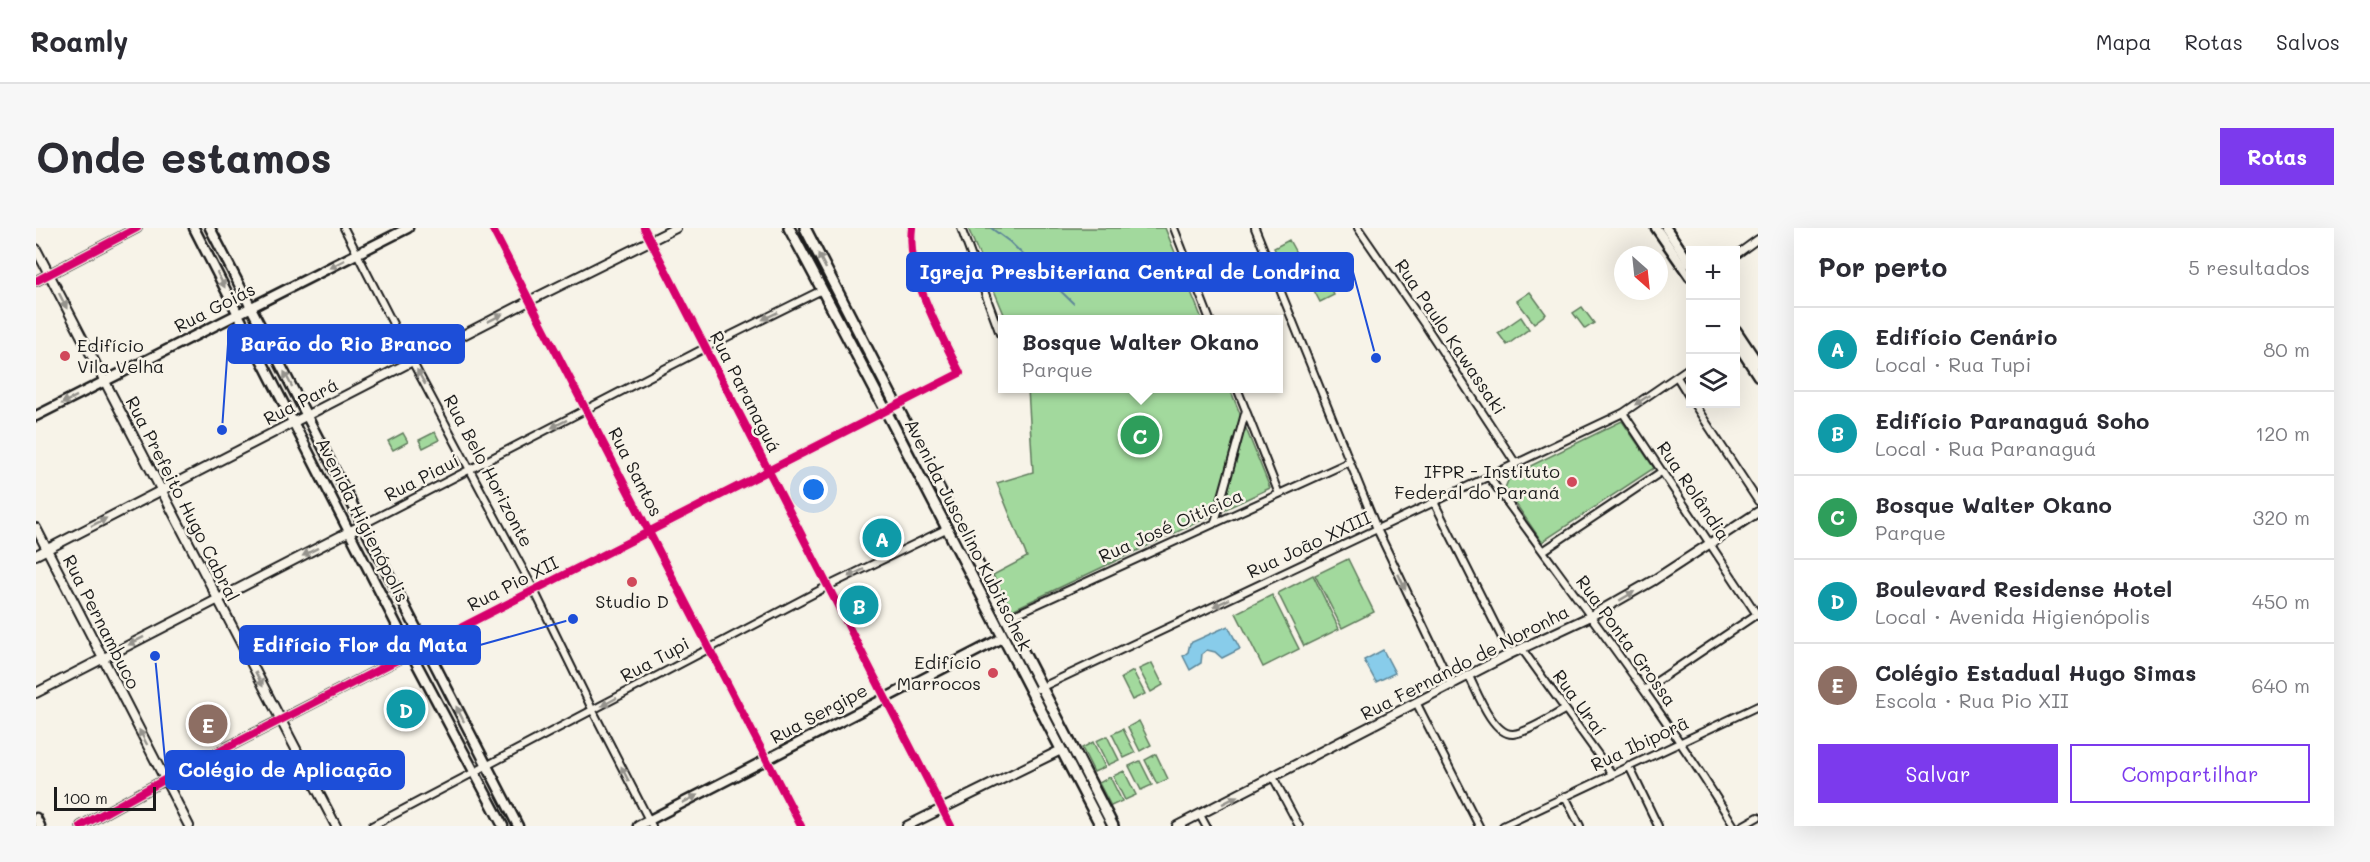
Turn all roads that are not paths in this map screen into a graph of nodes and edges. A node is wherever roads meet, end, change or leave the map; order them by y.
1 (137, 228) edge
2 (194, 228) edge
3 (210, 228) edge
4 (344, 228) edge
5 (408, 228) edge
6 (492, 228) edge
7 (644, 228) edge
8 (676, 228) edge
9 (789, 228) edge
10 (805, 228) edge
11 (912, 228) edge
12 (961, 228) edge
13 (1174, 228) edge
14 (1254, 228) edge
15 (1358, 228) edge
16 (1656, 228) edge
17 (1666, 228) edge
18 (1758, 239) edge
19 (651, 241) junction
20 (36, 249) edge
21 (1740, 252) edge
22 (357, 254) junction
23 (1686, 257) edge
24 (1686, 271) edge
25 (49, 274) junction
26 (36, 281) edge
27 (822, 290) junction
28 (530, 301) junction
29 (251, 309) junction
30 (239, 315) junction
31 (1208, 315) edge
32 (998, 329) edge
33 (1740, 336) edge
34 (705, 348) junction
35 (1740, 348) edge
36 (868, 350) junction
37 (412, 361) junction
38 (1758, 363) edge
39 (1686, 370) edge
40 (1758, 376) edge
41 (1677, 377) junction
42 (105, 382) junction
43 (1686, 392) edge
44 (1240, 393) edge
45 (897, 407) junction
46 (1697, 408) edge
47 (586, 410) junction
48 (1246, 410) junction
49 (887, 412) junction
50 (1623, 413) junction
51 (36, 416) edge
52 (308, 416) junction
53 (294, 423) junction
54 (1349, 462) junction
55 (1516, 464) junction
56 (472, 469) junction
57 (768, 470) junction
58 (1661, 472) junction
59 (1489, 477) junction
60 (162, 490) junction
61 (1279, 494) junction
62 (1758, 501) edge
63 (1434, 502) junction
64 (1758, 512) edge
65 (1215, 522) junction
66 (362, 525) junction
67 (36, 528) edge
68 (946, 529) junction
69 (1377, 529) junction
70 (349, 531) junction
71 (648, 531) junction
72 (1711, 544) junction
73 (47, 549) junction
74 (1543, 551) junction
75 (36, 555) edge
76 (828, 586) junction
77 (534, 590) junction
78 (218, 599) junction
79 (1757, 615) edge
80 (1589, 617) junction
81 (1007, 623) junction
82 (1002, 638) junction
83 (425, 646) junction
84 (709, 649) junction
85 (1521, 649) junction
86 (411, 653) junction
87 (1510, 654) junction
88 (102, 658) junction
89 (1469, 676) junction
90 (1452, 686) junction
91 (1040, 688) junction
92 (1644, 690) junction
93 (36, 693) edge
94 (1031, 693) junction
95 (885, 698) junction
96 (1417, 704) junction
97 (1758, 706) edge
98 (1564, 710) junction
99 (593, 711) junction
100 (281, 721) junction
101 (1680, 741) junction
102 (1071, 746) junction
103 (1061, 750) junction
104 (768, 759) junction
105 (487, 766) junction
106 (1629, 766) junction
107 (476, 772) junction
108 (1612, 774) junction
109 (1274, 777) junction
110 (166, 779) junction
111 (1565, 796) junction
112 (942, 809) junction
113 (1200, 815) junction
114 (36, 818) edge
115 (1758, 818) edge
116 (651, 823) edge
117 (40, 826) edge
118 (81, 826) edge
119 (189, 826) edge
120 (336, 826) edge
121 (372, 826) edge
122 (503, 826) edge
123 (518, 826) edge
124 (638, 826) edge
125 (801, 826) edge
126 (907, 826) edge
127 (951, 826) edge
128 (1101, 826) edge
129 (1113, 826) edge
130 (1178, 826) edge
131 (1206, 826) edge
132 (1299, 826) edge
133 (1479, 826) edge
134 (1503, 826) edge
135 (1580, 826) edge
136 (1658, 826) edge
137 (1734, 826) edge
138 (1742, 826) edge

1 - 25 street
2 -> 30 main road, Avenida Higienópolis
3 - 29 main road, Avenida Higienópolis
4 - 22 street, Rua Belo Horizonte
5 - 22 main road, Rua Goiás
6 - 28 street, Rua Santos
7 - 19 street, Rua Paranaguá
8 - 19 street, Rua Pará
9 - 27 main road, Avenida Juscelino Kubitschek
36 -> 10 main road, Avenida Juscelino Kubitschek
11 - 45 street, Rua Pio XII
12 - 32 street
13 - 31 street
14 - 54 street
15 - 55 street, Rua Paulo Kawassaki
16 - 24 main road
17 - 23 main road
18 - 21 street
19 - 28 street, Rua Pará
19 - 34 street, Rua Paranaguá
20 - 25 street, Rua Prefeito Hugo Cabral
22 -> 29 main road, Rua Goiás
22 - 37 street, Rua Belo Horizonte
25 - 26 street
25 -> 42 street, Rua Prefeito Hugo Cabral
27 -> 34 street, Rua Piauí
27 - 36 main road
27 - 49 main road, Avenida Juscelino Kubitschek
37 -> 28 street, Rua Pará
28 - 47 street, Rua Santos
29 - 30 main road, Rua Goiás
52 -> 29 main road, Avenida Higienópolis
30 - 42 main road, Rua Goiás
30 - 53 main road, Avenida Higienópolis
33 - 38 main road
34 - 47 street, Rua Piauí
34 - 57 street, Rua Paranaguá
35 - 40 main road
36 - 45 main road, Avenida Juscelino Kubitschek
37 - 52 street, Rua Pará
56 -> 37 street, Rua Belo Horizonte
39 - 41 street, Rua João XXIII
41 - 43 street
41 -> 50 street, Rua João XXIII
42 -> 51 main road, Rua Goiás
42 - 60 street, Rua Prefeito Hugo Cabral
44 - 48 street
45 - 49 street, Rua Pio XII
45 - 81 main road, Avenida Juscelino Kubitschek
46 - 62 street
47 -> 56 street, Rua Piauí
47 - 71 street, Rua Santos
48 - 61 street
48 - 65 street
49 - 57 street, Rua Pio XII
49 - 68 main road, Avenida Juscelino Kubitschek
50 - 55 street, Rua João XXIII
50 - 58 street, Rua Rolândia
52 - 53 street, Rua Pará
52 - 66 main road, Avenida Higienópolis
53 - 60 street, Rua Pará
53 - 70 main road, Avenida Higienópolis
54 - 61 street, Rua José Oiticica
54 - 69 street
55 - 59 street, Rua João XXIII
56 - 66 street, Rua Piauí
56 - 77 street, Rua Belo Horizonte
57 - 71 street, Rua Pio XII
57 - 76 street, Rua Paranaguá
58 - 72 street, Rua Rolândia
58 - 74 street
59 - 63 street, Rua João XXIII
59 - 74 street, Rua Ponta Grossa
73 -> 60 street, Rua Pará
60 - 78 street, Rua Prefeito Hugo Cabral
61 - 65 street, Rua José Oiticica
63 - 69 street, Rua João XXIII
63 - 87 street
64 - 72 street, Rua Fernando de Noronha
65 - 81 street, Rua José Oiticica
66 - 70 street, Rua Piauí
66 - 83 main road, Avenida Higienópolis
67 - 73 street, Rua Pernambuco
68 -> 76 street, Rua Tupi
68 - 82 main road, Avenida Juscelino Kubitschek
69 -> 90 street
69 -> 91 street, Rua João XXIII
70 -> 78 street, Rua Piauí
70 - 86 main road, Avenida Higienópolis
71 - 77 street, Rua Pio XII
71 - 84 street, Rua Santos
72 - 79 street, Rua Rolândia
80 -> 72 street, Rua Fernando de Noronha
73 - 75 street, Rua Pará
73 - 88 street, Rua Pernambuco
74 - 80 street, Rua Ponta Grossa
76 - 84 street, Rua Tupi
76 - 95 street, Rua Paranaguá
77 - 83 street, Rua Pio XII
77 - 99 street, Rua Belo Horizonte
78 -> 88 street, Rua Piauí
78 -> 100 street, Rua Prefeito Hugo Cabral
79 - 92 street
80 - 85 street, Rua Fernando de Noronha
80 - 92 street, Rua Ponta Grossa
81 - 82 street
81 - 91 main road, Avenida Juscelino Kubitschek
82 - 94 main road, Avenida Juscelino Kubitschek
82 - 95 main road, Rua Sergipe
83 - 86 street, Rua Pio XII
105 -> 83 main road, Avenida Higienópolis
84 -> 99 street, Rua Tupi
84 - 104 street, Rua Santos
85 - 87 street, Rua Fernando de Noronha
85 - 98 street, Rua Uraí
86 - 100 street, Rua Pio XII
86 - 107 main road, Avenida Higienópolis
87 - 89 street, Rua Fernando de Noronha
88 - 93 street, Rua Piauí
110 -> 88 street, Rua Pernambuco
89 - 90 street, Rua Fernando de Noronha
89 - 98 street
90 - 96 street, Rua Fernando de Noronha
91 - 94 street, Rua João XXIII
91 - 102 main road, Avenida Juscelino Kubitschek
92 - 101 street, Rua Ponta Grossa
94 - 103 main road, Avenida Juscelino Kubitschek
95 - 104 main road, Rua Sergipe
95 - 112 street, Rua Paranaguá
96 - 109 street, Rua Fernando de Noronha
96 - 133 street
97 - 101 street, Rua Ibiporã
98 - 108 street, Rua Uraí
99 - 105 street, Rua Tupi
116 -> 99 street, Rua Belo Horizonte
100 - 110 street, Rua Pio XII
100 - 120 street, Rua Prefeito Hugo Cabral
101 - 106 street, Rua Ibiporã
101 - 137 street, Rua Ponta Grossa
102 - 103 street
102 - 129 main road, Avenida Juscelino Kubitschek
103 - 112 street
103 - 128 main road, Avenida Juscelino Kubitschek
116 -> 104 main road, Rua Sergipe
104 - 125 street, Rua Santos
105 - 107 street, Rua Tupi
105 - 123 main road, Avenida Higienópolis
106 - 108 street, Rua Ibiporã
106 - 136 street
107 - 121 street, Rua Tupi
107 - 122 main road, Avenida Higienópolis
108 - 111 street, Rua Ibiporã
113 -> 109 street, Rua Fernando de Noronha
109 - 132 street
110 - 118 street, Rua Pio XII
110 - 119 street, Rua Pernambuco
111 - 134 street, Rua Ibiporã
111 - 135 street
112 - 126 street
112 - 127 street, Rua Paranaguá
113 - 130 street, Rua Fernando de Noronha
113 - 131 street
114 - 117 main road
115 - 138 street
116 - 124 main road, Rua Sergipe

